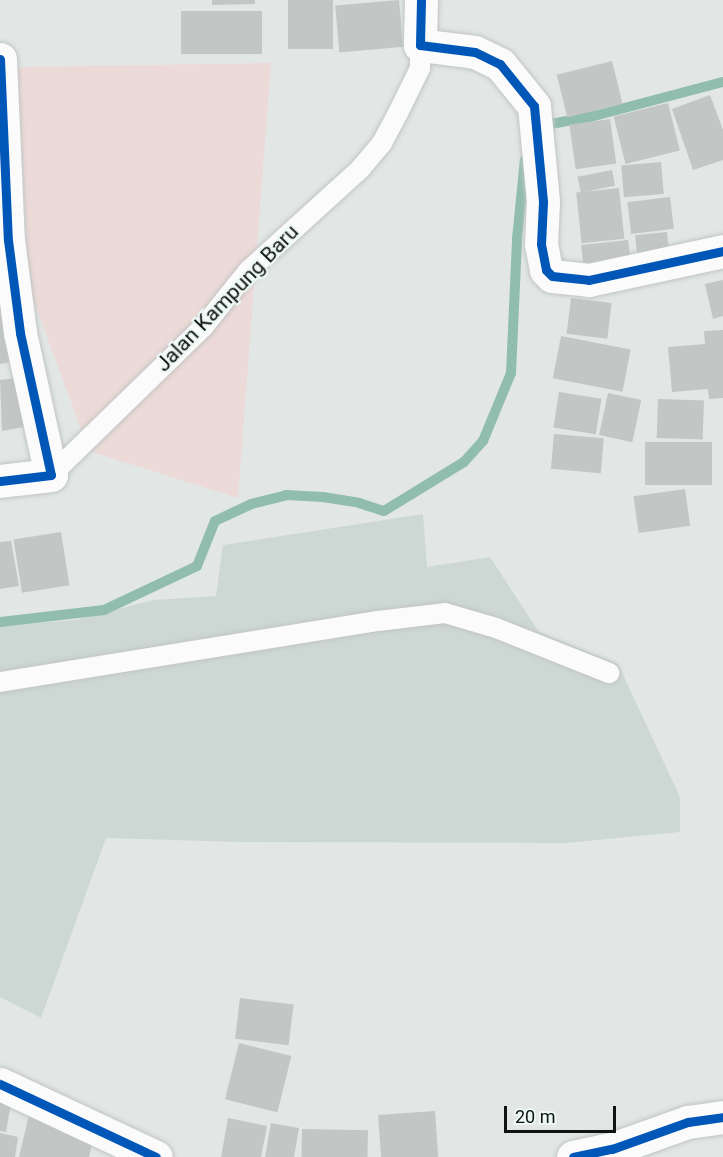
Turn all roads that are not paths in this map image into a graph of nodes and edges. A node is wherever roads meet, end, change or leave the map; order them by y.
1 (421, 0) edge
2 (420, 45) junction
3 (0, 59) edge
4 (723, 251) edge
5 (51, 475) junction
6 (0, 482) edge
7 (609, 673) dead end
8 (0, 682) edge
9 (0, 1084) edge
10 (723, 1117) edge
11 (613, 1153) edge
12 (156, 1157) edge
13 (573, 1157) edge

1 - 2 street, Jalan Kampung Baru
2 - 4 street
2 - 5 lane, Jalan Kampung Baru
3 - 5 street
5 - 6 street
7 - 8 lane
9 - 12 street
10 - 11 street
11 - 13 street

